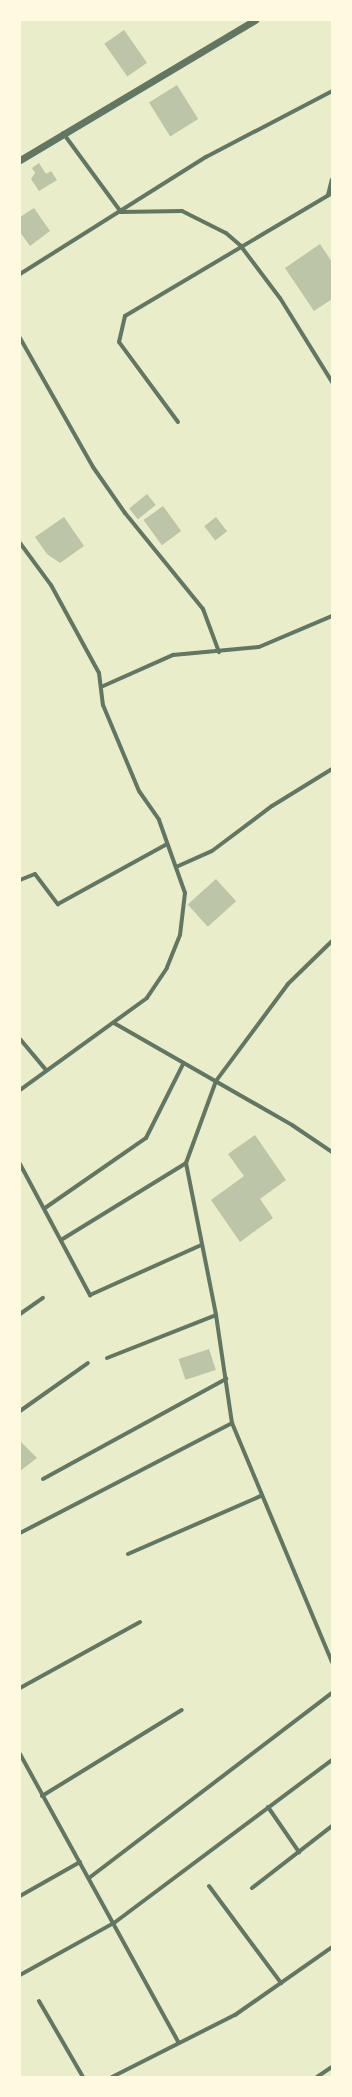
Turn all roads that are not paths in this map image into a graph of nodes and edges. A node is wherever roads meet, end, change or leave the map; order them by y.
1 (255, 20) edge
2 (332, 91) edge
3 (63, 133) junction
4 (20, 160) edge
5 (332, 179) edge
6 (330, 194) edge
7 (121, 212) junction
8 (240, 245) junction
9 (20, 274) edge
10 (20, 338) edge
11 (332, 382) edge
12 (178, 422) dead end
13 (20, 543) edge
14 (332, 616) edge
15 (219, 652) junction
16 (101, 687) junction
17 (332, 769) edge
18 (168, 844) junction
19 (176, 867) junction
20 (20, 880) edge
21 (332, 941) edge
22 (114, 1023) junction
23 (20, 1039) edge
24 (183, 1064) junction
25 (46, 1070) junction
26 (216, 1081) junction
27 (20, 1090) edge
28 (332, 1152) edge
29 (186, 1163) junction
30 (20, 1164) edge
31 (45, 1208) junction
32 (61, 1240) junction
33 (201, 1245) junction
34 (43, 1298) dead end
35 (20, 1314) edge
36 (216, 1315) junction
37 (107, 1358) dead end
38 (88, 1363) dead end
39 (226, 1379) junction
40 (20, 1411) edge
41 (232, 1423) junction
42 (43, 1479) dead end
43 (261, 1496) junction
44 (20, 1533) edge
45 (128, 1554) dead end
46 (140, 1622) dead end
47 (332, 1662) edge
48 (20, 1688) edge
49 (332, 1693) edge
50 (182, 1710) dead end
51 (20, 1754) edge
52 (332, 1760) edge
53 (42, 1796) junction
54 (268, 1808) junction
55 (332, 1826) edge
56 (299, 1852) junction
57 (80, 1862) junction
58 (89, 1878) junction
59 (209, 1886) dead end
60 (252, 1888) dead end
61 (20, 1896) edge
62 (114, 1922) junction
63 (332, 1947) edge
64 (20, 1975) edge
65 (281, 1983) junction
66 (39, 2002) dead end
67 (178, 2041) junction
68 (332, 2067) edge
69 (84, 2077) edge
70 (114, 2077) edge
71 (317, 2077) edge

1 - 3 street
2 - 7 street
3 - 4 street
3 - 7 street
5 - 6 street
6 - 8 street
7 - 8 street
7 - 9 street
8 - 11 street
8 - 12 street
10 - 15 street
13 - 16 street
14 - 15 street
15 - 16 street
16 - 18 street
17 - 19 street
18 - 19 street
18 - 20 street
19 - 22 street
21 - 26 street
22 - 24 street
22 - 25 street
23 - 25 street
24 - 26 street
24 - 31 street
25 - 27 street
26 - 28 street
26 - 29 street
29 - 32 street
29 - 33 street
30 - 31 street
31 - 32 street
32 - 33 street
33 - 36 street
34 - 35 street
36 - 37 street
36 - 39 street
38 - 40 street
39 - 41 street
39 - 42 street
41 - 43 street
41 - 44 street
43 - 45 street
43 - 47 street
46 - 48 street
49 - 58 street
50 - 53 street
51 - 53 street
52 - 54 street
53 - 57 street
54 - 56 street
54 - 62 street
55 - 56 street
56 - 60 street
57 - 58 street
57 - 61 street
58 - 62 street
59 - 65 street
62 - 64 street
62 - 67 street
63 - 65 street
65 - 67 street
66 - 69 street
67 - 70 street
68 - 71 street

